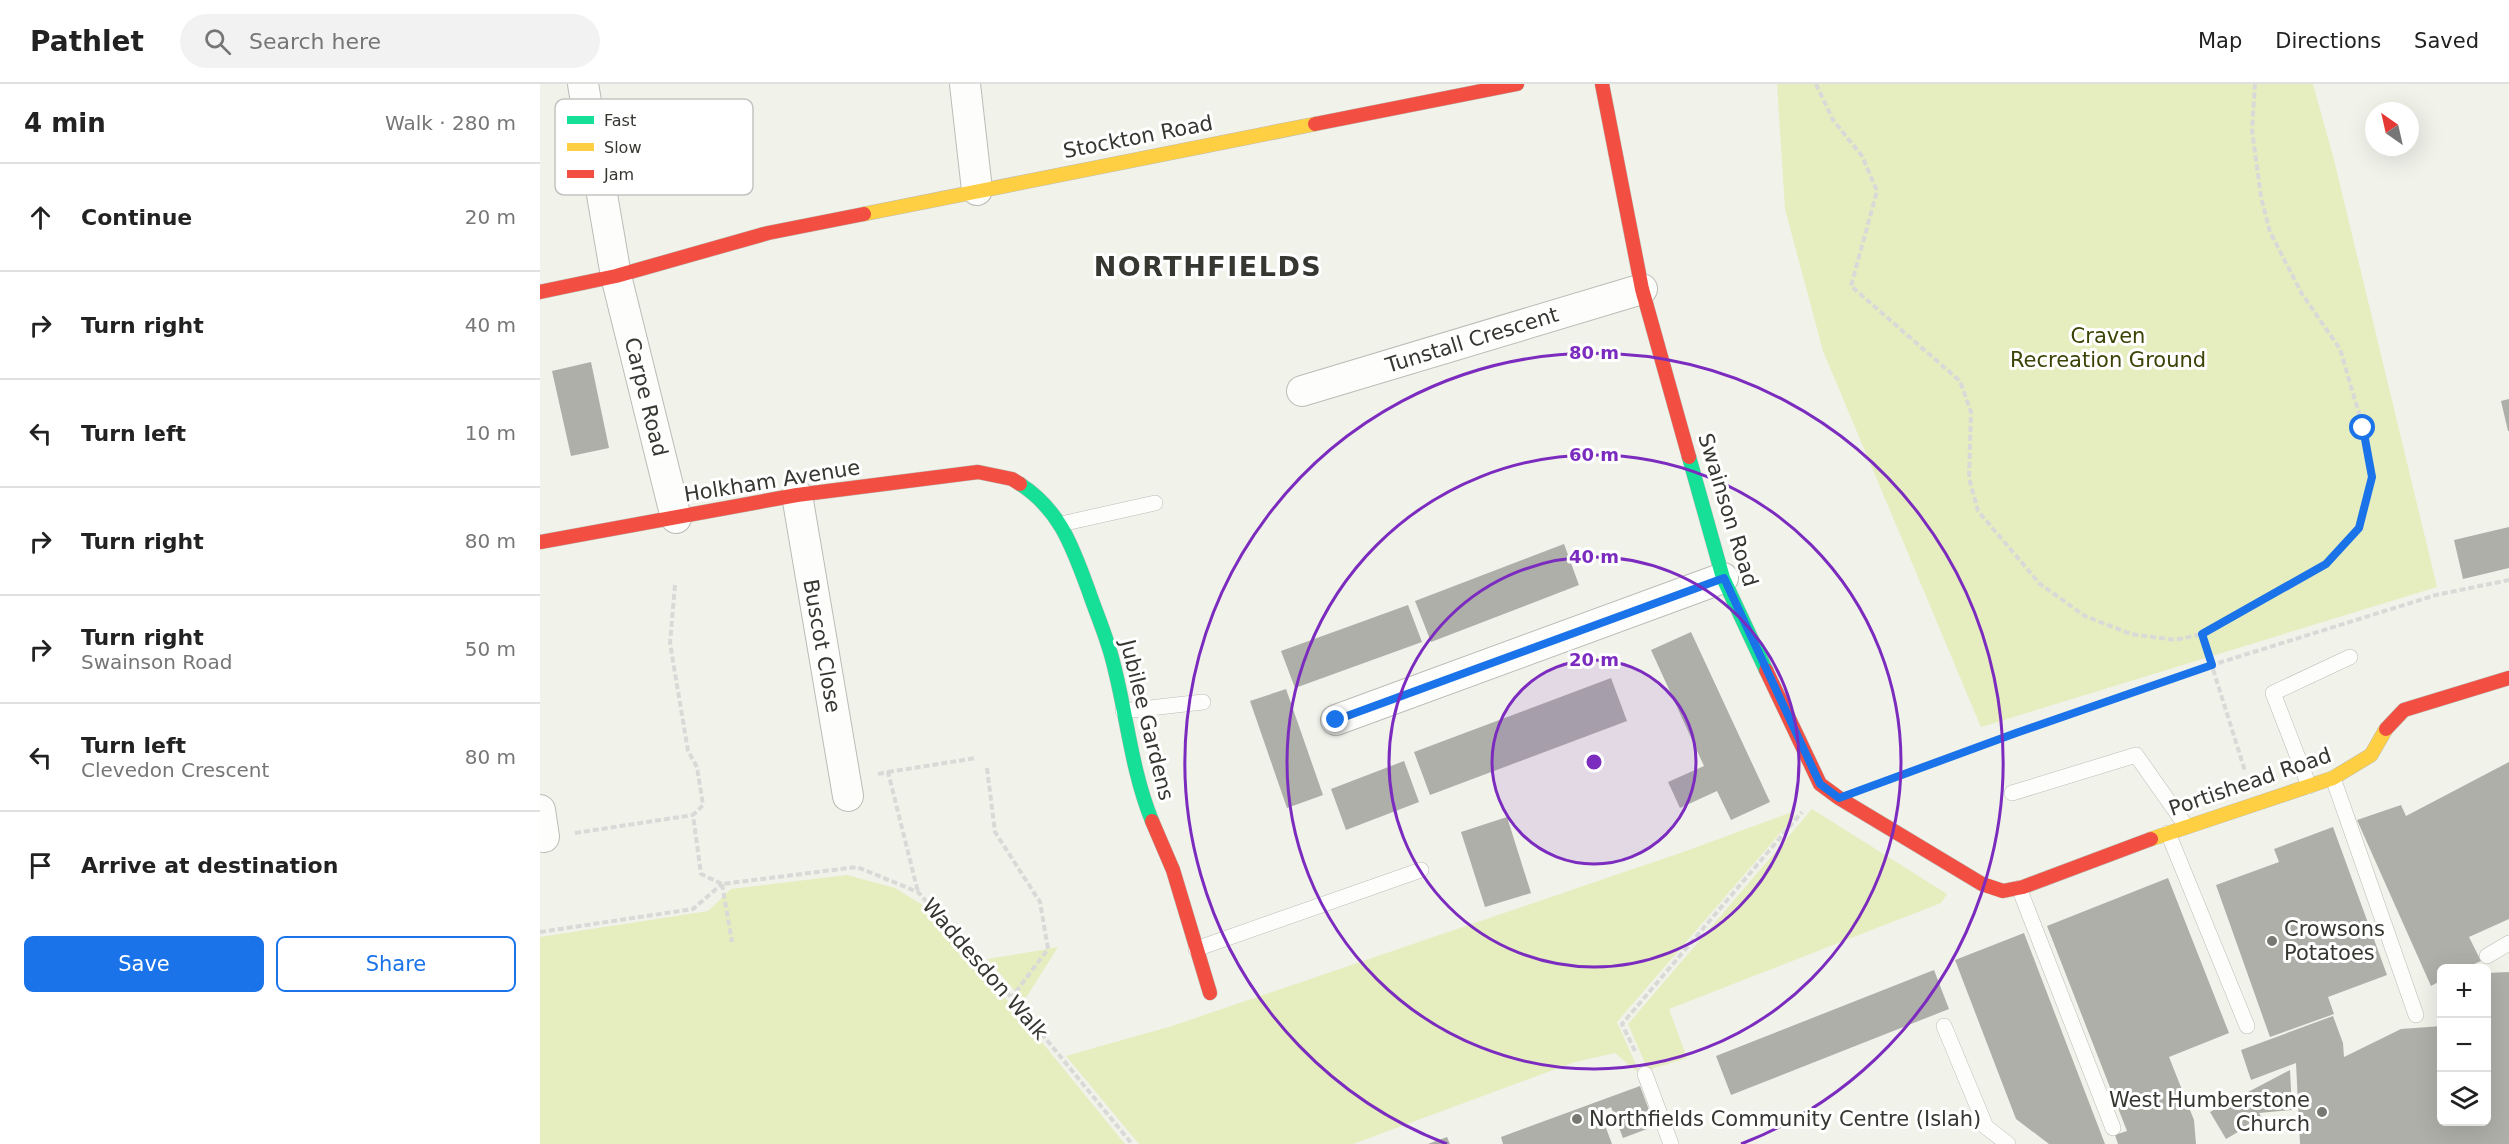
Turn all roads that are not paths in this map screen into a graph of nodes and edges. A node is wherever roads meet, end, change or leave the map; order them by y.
1 (583, 84) edge
2 (965, 84) edge
3 (1517, 84) edge
4 (1602, 84) edge
5 (586, 99) edge
6 (977, 190) junction
7 (602, 195) edge
8 (616, 276) junction
9 (1642, 289) junction
10 (540, 292) edge
11 (1302, 391) dead end
12 (1012, 479) joint
13 (797, 495) junction
14 (1155, 503) dead end
15 (676, 518) junction
16 (1061, 524) junction
17 (540, 542) edge
18 (1724, 578) junction
19 (2350, 657) dead end
20 (2509, 678) edge
21 (1203, 702) dead end
22 (1123, 711) junction
23 (1336, 720) dead end
24 (2332, 778) junction
25 (2309, 786) junction
26 (846, 788) road end
27 (2012, 793) dead end
28 (2187, 826) junction
29 (2168, 833) junction
30 (1421, 870) dead end
31 (1982, 884) joint
32 (2019, 888) junction
33 (2509, 943) edge
34 (1196, 949) junction
35 (2487, 956) dead end
36 (1210, 993) dead end
37 (2416, 1015) dead end
38 (1944, 1026) dead end
39 (2247, 1026) dead end
40 (1645, 1074) road end
41 (2113, 1128) dead end
42 (1671, 1144) edge
43 (2008, 1144) edge

1 - 5 street, Carpe Road
2 - 6 street
3 - 6 street, Stockton Road
4 - 9 street, Swainson Road
6 - 8 street, Stockton Road
7 - 8 street, Carpe Road
8 - 10 street
8 - 15 street, Carpe Road
9 - 11 street, Tunstall Crescent
9 - 18 street, Swainson Road
12 - 13 street, Holkham Avenue
12 - 16 street, Jubilee Gardens
13 - 15 street, Holkham Avenue
13 - 26 street, Buscot Close
14 - 16 lane
15 - 17 street, Holkham Avenue
16 - 22 street, Jubilee Gardens
18 - 23 street
18 - 31 street, Swainson Road
19 - 25 lane
20 - 24 street, Portishead Road
21 - 22 lane
22 - 34 street, Jubilee Gardens
24 - 25 street, Portishead Road
24 - 37 lane
25 - 28 street, Portishead Road
27 - 28 lane
28 - 29 street, Portishead Road
29 - 32 street, Portishead Road
29 - 39 lane
30 - 34 lane
31 - 32 street, Portishead Road
32 - 41 lane
33 - 35 lane
34 - 36 street, Jubilee Gardens
38 - 43 lane
40 - 42 lane

